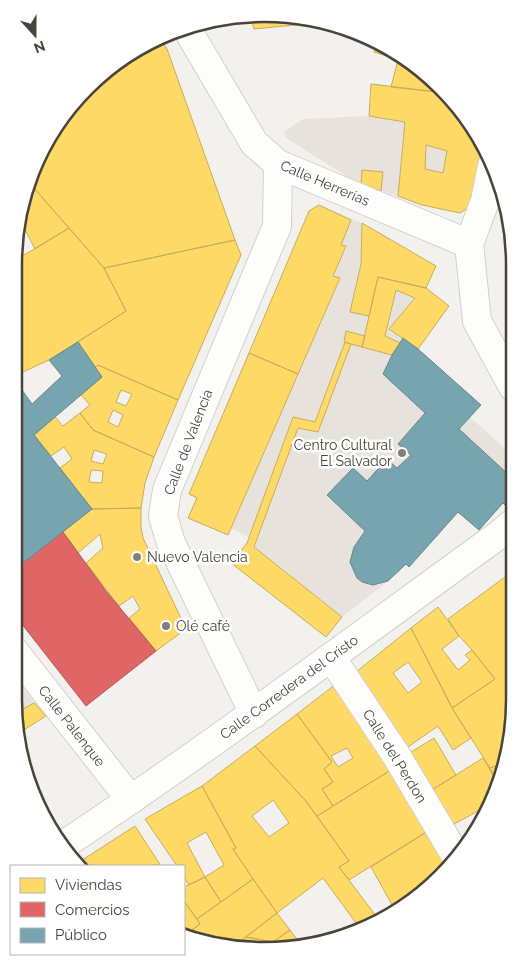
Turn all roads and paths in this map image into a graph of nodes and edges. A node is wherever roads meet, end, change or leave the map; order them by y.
1 (190, 34) edge
2 (278, 164) junction
3 (490, 178) edge
4 (469, 244) junction
5 (506, 374) edge
6 (506, 538) edge
7 (331, 657) junction
8 (22, 661) edge
9 (254, 714) junction
10 (131, 800) junction
11 (68, 842) edge
12 (453, 851) edge

1 - 2 street, Calle Herrerías
2 - 4 street, Calle Herrerías
2 - 9 street, Calle de Valencia
3 - 4 street
4 - 5 street
6 - 7 street, Calle Corredera del Cristo
7 - 9 street, Calle Corredera del Cristo
7 - 12 street, Calle del Perdon
8 - 10 street, Calle Palenque
9 - 10 street, Calle Corredera del Cristo
10 - 11 street, Calle Corredera del Cristo

